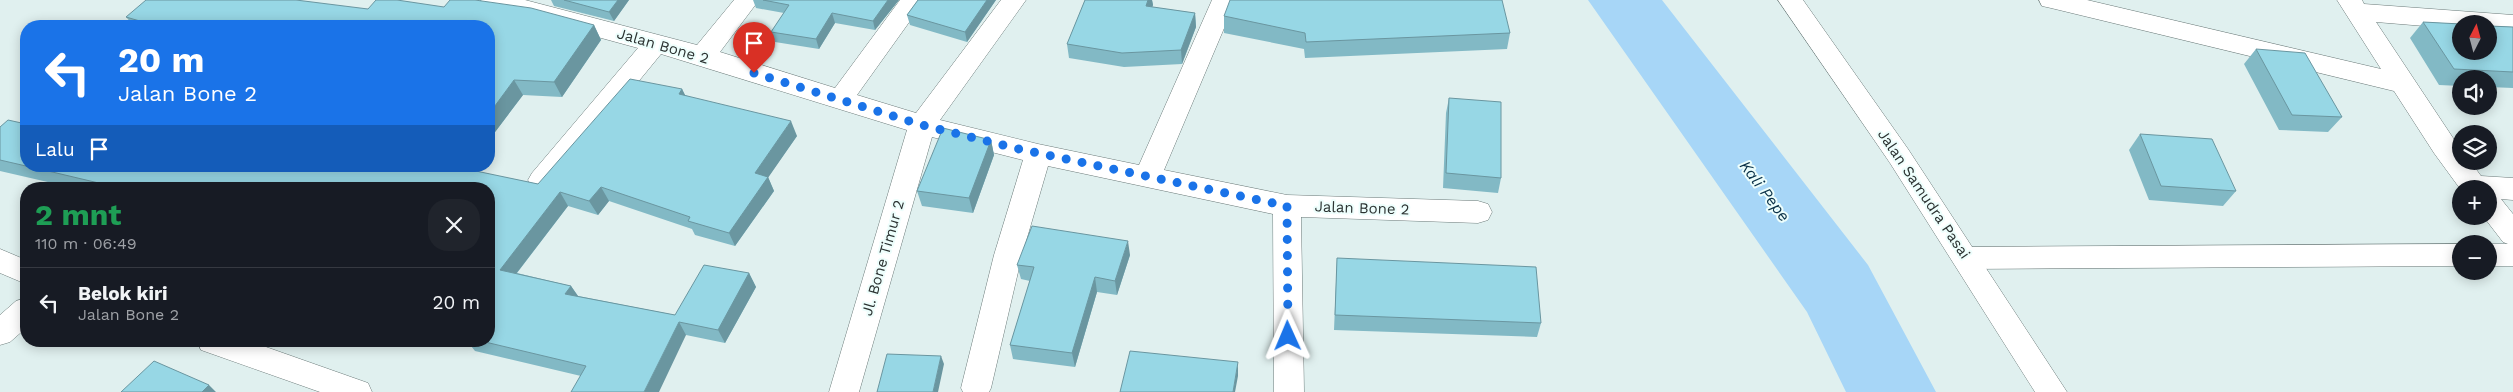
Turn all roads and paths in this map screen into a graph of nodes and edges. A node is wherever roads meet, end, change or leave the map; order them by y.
1 (493, 0) edge
2 (747, 0) edge
3 (913, 0) edge
4 (1014, 0) edge
5 (1224, 0) edge
6 (1790, 0) edge
7 (2051, 0) edge
8 (2352, 6) edge
9 (2513, 24) edge
10 (656, 43) junction
11 (703, 56) junction
12 (2403, 84) junction
13 (839, 101) junction
14 (922, 125) junction
15 (1038, 154) junction
16 (1147, 177) junction
17 (542, 180) edge
18 (2470, 180) edge
19 (2513, 189) edge
20 (2497, 191) edge
21 (1287, 206) junction
22 (1478, 212) dead end
23 (2497, 214) edge
24 (2513, 234) edge
25 (2452, 255) edge
26 (2497, 255) edge
27 (2513, 255) edge
28 (1967, 258) junction
29 (0, 261) edge
30 (20, 269) edge
31 (20, 315) edge
32 (0, 333) edge
33 (228, 347) edge
34 (976, 388) dead end
35 (342, 390) edge
36 (844, 392) edge
37 (1289, 392) edge
38 (2052, 392) edge

1 - 10 street, Jalan Bone 2
2 - 11 street
3 - 13 street
4 - 14 street
5 - 16 street
6 - 28 street, Jalan Samudra Pasai
7 - 12 street
8 - 9 street
8 - 12 street
10 - 11 street, Jalan Bone 2
10 - 17 street
11 - 13 street, Jalan Bone 2
12 - 18 street
13 - 14 street, Jalan Bone 2
14 - 15 street, Jalan Bone 2
14 - 36 street, Jl. Bone Timur 2
15 - 16 street, Jalan Bone 2
15 - 34 street
16 - 21 street, Jalan Bone 2
19 - 20 street
21 - 22 street, Jalan Bone 2
21 - 37 street
23 - 24 street
25 - 28 street
26 - 27 street
28 - 38 street, Jalan Samudra Pasai
29 - 30 street
31 - 32 street
33 - 35 street

